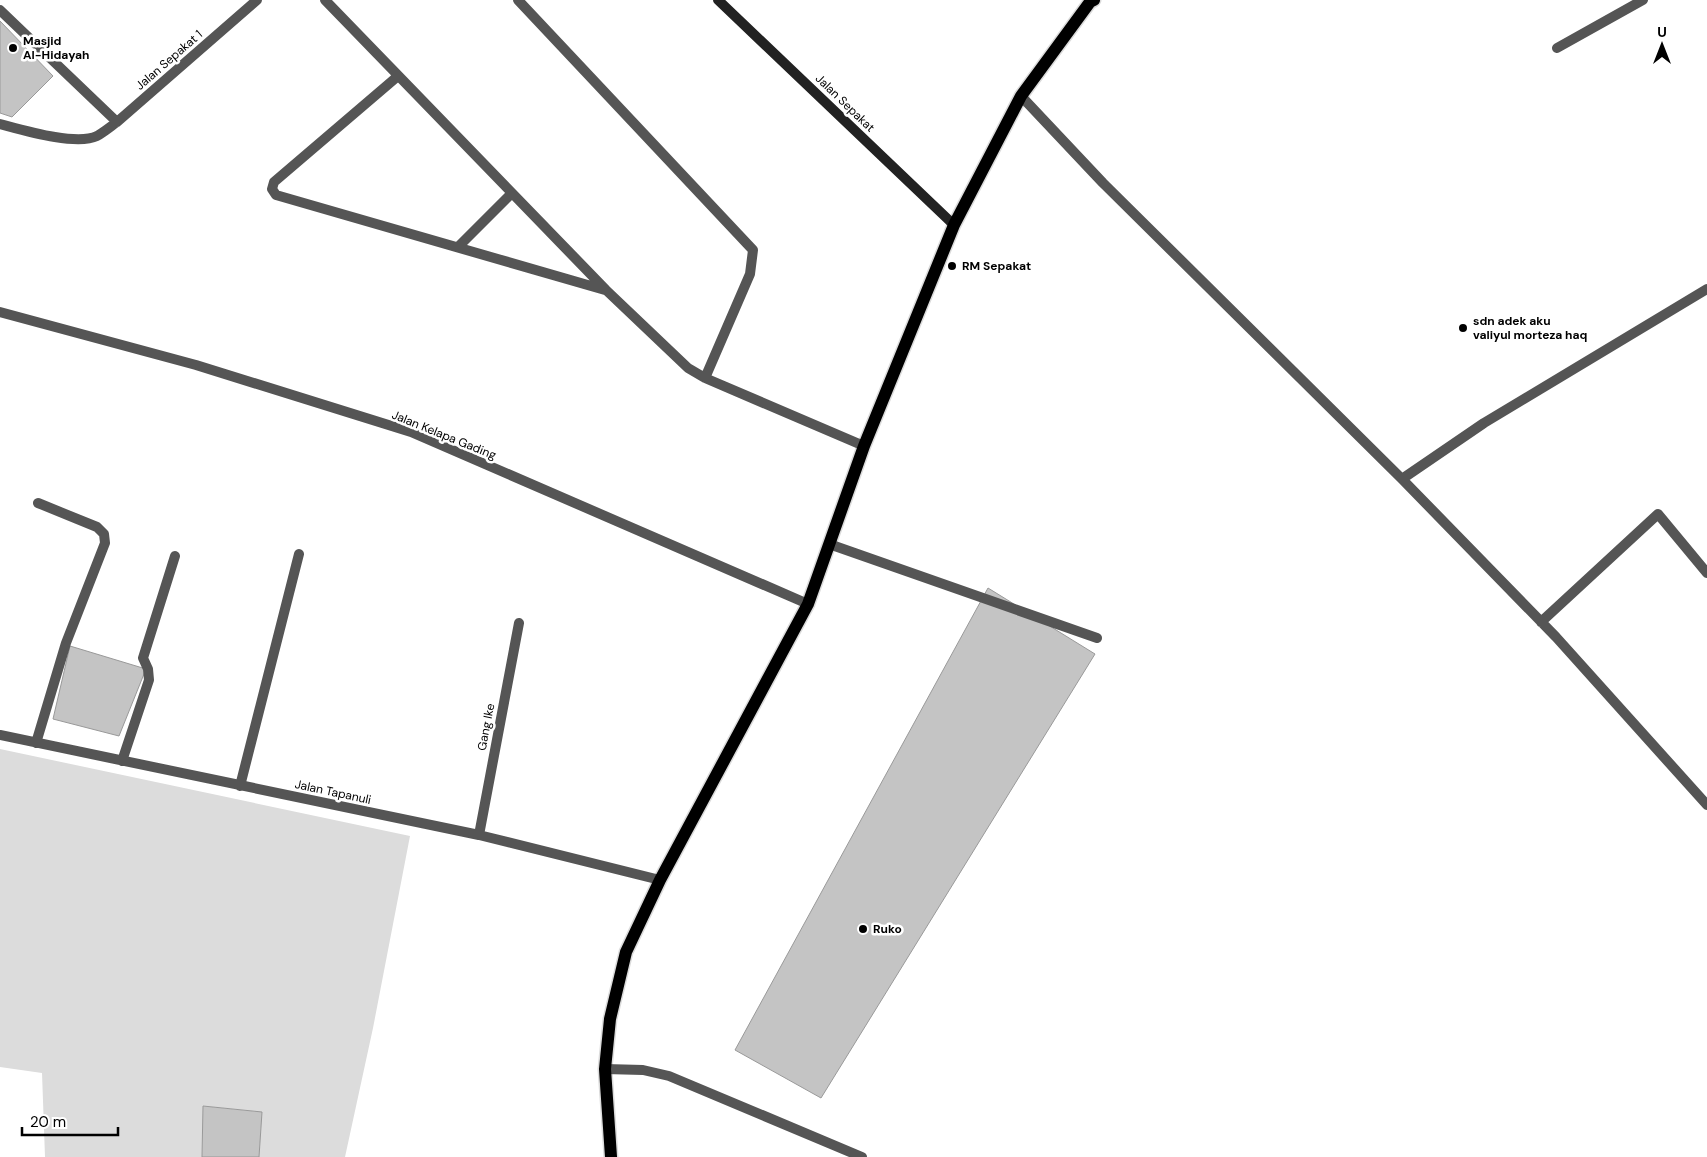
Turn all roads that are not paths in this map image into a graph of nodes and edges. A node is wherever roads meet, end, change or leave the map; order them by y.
1 (257, 0) edge
2 (325, 0) edge
3 (518, 0) edge
4 (718, 0) edge
5 (1643, 0) edge
6 (1090, 1) edge
7 (0, 10) edge
8 (1557, 48) dead end
9 (398, 76) junction
10 (1021, 96) junction
11 (117, 122) junction
12 (0, 124) edge
13 (512, 193) junction
14 (954, 225) junction
15 (458, 248) junction
16 (1707, 289) edge
17 (606, 290) junction
18 (0, 312) edge
19 (705, 378) junction
20 (864, 446) junction
21 (1402, 479) junction
22 (38, 503) dead end
23 (829, 544) junction
24 (299, 554) dead end
25 (175, 556) dead end
26 (1707, 573) edge
27 (808, 604) junction
28 (1541, 622) junction
29 (518, 623) dead end
30 (1097, 638) dead end
31 (0, 736) edge
32 (36, 743) junction
33 (122, 761) junction
34 (240, 786) junction
35 (1707, 804) edge
36 (479, 835) junction
37 (660, 880) junction
38 (605, 1069) junction
39 (611, 1157) edge
40 (862, 1157) edge

1 - 11 street, Jalan Sepakat 1
2 - 9 street
3 - 19 street
4 - 14 main road, Jalan Sepakat
5 - 8 street
6 - 10 main road
7 - 11 street
9 - 13 street
9 - 15 street
10 - 14 main road
10 - 21 street
11 - 12 street, Jalan Sepakat 1
13 - 15 street
13 - 17 street
14 - 20 main road
15 - 17 street
16 - 21 street
17 - 19 street
18 - 27 street, Jalan Kelapa Gading
19 - 20 street
20 - 23 main road
21 - 28 street
22 - 32 street
23 - 27 main road
23 - 30 street
24 - 34 street
25 - 33 street
26 - 28 street
27 - 37 main road
28 - 35 street
29 - 36 street, Gang Ike
31 - 32 street, Jalan Tapanuli
32 - 33 street, Jalan Tapanuli
33 - 34 street, Jalan Tapanuli
34 - 36 street, Jalan Tapanuli
36 - 37 street, Jalan Tapanuli
37 - 38 main road
38 - 39 main road
38 - 40 street

